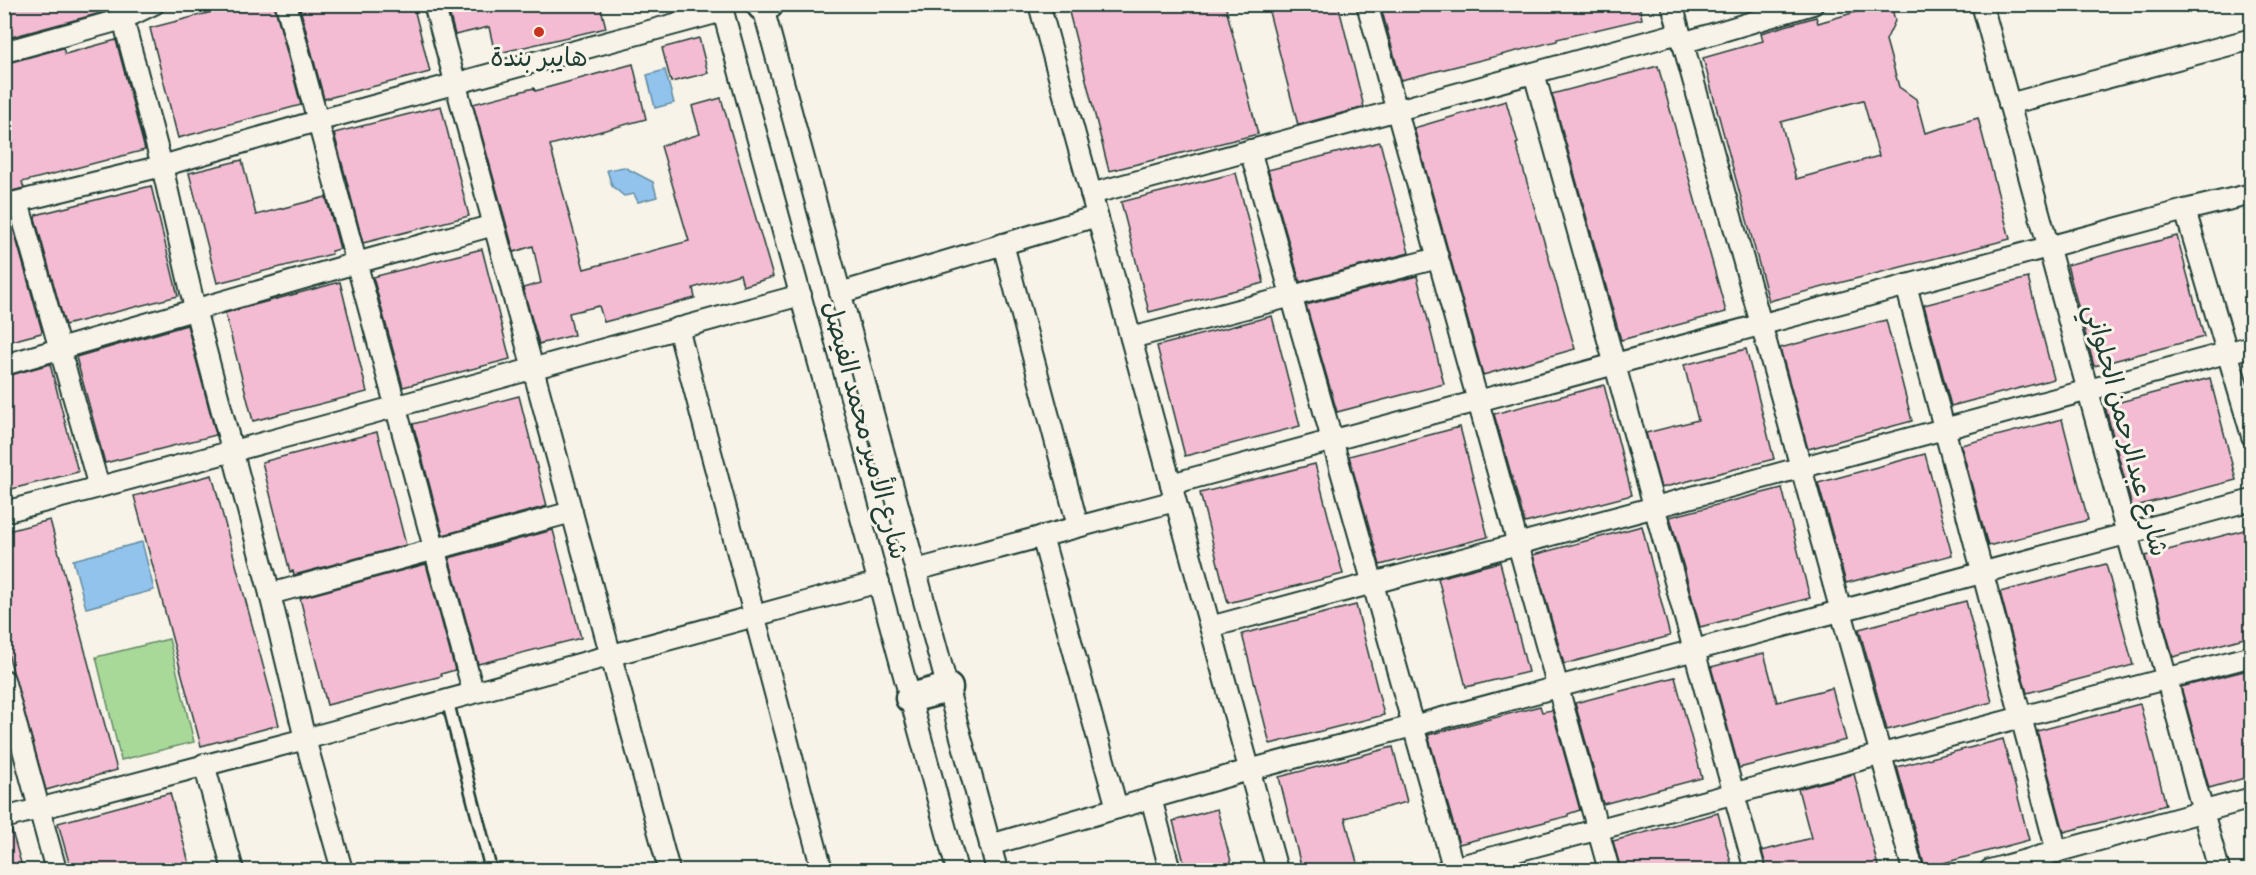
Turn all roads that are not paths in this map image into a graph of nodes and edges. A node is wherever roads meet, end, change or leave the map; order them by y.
1 (154, 4) edge
2 (286, 4) edge
3 (434, 4) edge
4 (1039, 4) edge
5 (1367, 4) edge
6 (1672, 4) edge
7 (1813, 4) edge
8 (1982, 4) edge
9 (764, 5) edge
10 (722, 8) edge
11 (121, 12) edge
12 (1681, 38) junction
13 (2252, 39) edge
14 (4, 52) edge
15 (1534, 73) junction
16 (455, 83) junction
17 (2009, 104) junction
18 (1396, 111) junction
19 (317, 121) junction
20 (1250, 150) junction
21 (162, 166) junction
22 (1091, 194) junction
23 (2252, 194) edge
24 (11, 204) edge
25 (2185, 210) junction
26 (1097, 216) junction
27 (494, 225) junction
28 (1003, 244) junction
29 (2049, 247) junction
30 (1438, 258) junction
31 (356, 263) junction
32 (1906, 285) junction
33 (840, 293) junction
34 (801, 295) junction
35 (1291, 295) junction
36 (195, 309) junction
37 (1761, 325) junction
38 (678, 328) junction
39 (1131, 338) junction
40 (2252, 346) edge
41 (60, 349) junction
42 (2227, 352) junction
43 (1615, 364) junction
44 (4, 365) edge
45 (532, 368) junction
46 (2088, 390) junction
47 (1478, 401) junction
48 (395, 405) junction
49 (1944, 429) junction
50 (2252, 436) edge
51 (1332, 440) junction
52 (232, 453) junction
53 (1800, 468) junction
54 (99, 487) junction
55 (1173, 492) junction
56 (2252, 500) edge
57 (1654, 507) junction
58 (4, 512) edge
59 (572, 512) junction
60 (1078, 526) junction
61 (2127, 534) junction
62 (1042, 536) junction
63 (1518, 544) junction
64 (434, 549) junction
65 (916, 570) junction
66 (1982, 573) junction
67 (879, 582) junction
68 (1372, 583) junction
69 (270, 594) junction
70 (1840, 611) junction
71 (754, 615) junction
72 (1210, 627) junction
73 (1694, 651) junction
74 (610, 654) junction
75 (2252, 656) edge
76 (2167, 678) junction
77 (4, 680) edge
78 (1557, 687) junction
79 (948, 688) junction
80 (473, 692) junction
81 (910, 698) junction
82 (447, 699) junction
83 (2021, 717) junction
84 (1413, 726) junction
85 (305, 739) junction
86 (1880, 755) junction
87 (204, 764) junction
88 (1249, 770) junction
89 (1733, 794) junction
90 (1151, 798) junction
91 (2252, 798) edge
92 (1117, 808) junction
93 (39, 809) junction
94 (2203, 811) junction
95 (4, 818) edge
96 (1597, 830) junction
97 (990, 845) junction
98 (2057, 852) junction
99 (951, 869) edge
100 (56, 870) edge
101 (233, 870) edge
102 (342, 870) edge
103 (491, 870) edge
104 (669, 870) edge
105 (822, 870) edge
106 (997, 870) edge
107 (1170, 870) edge
108 (1277, 870) edge
109 (1451, 870) edge
110 (1609, 870) edge
111 (1755, 870) edge
112 (1913, 870) edge
113 (1990, 870) edge
114 (2220, 870) edge

1 - 11 street
2 - 19 street
3 - 16 street
4 - 22 street
5 - 18 street
6 - 12 street
7 - 12 street
8 - 17 street, شارع عبدالرحمن الحلواني
9 - 33 street, شارع الأمير محمد الفيصل
10 - 16 street
10 - 34 street, شارع الأمير محمد الفيصل
11 - 14 street
11 - 21 street
12 - 15 street
12 - 37 street
13 - 17 street
15 - 18 street
15 - 43 street
16 - 19 street
16 - 27 street
17 - 29 street, شارع عبدالرحمن الحلواني
18 - 20 street
18 - 30 street
19 - 21 street
19 - 31 street
20 - 22 street
20 - 35 street
21 - 24 street
21 - 36 street
22 - 26 street
23 - 25 street
24 - 41 street
25 - 29 street
25 - 42 street
26 - 28 street
26 - 39 street
27 - 31 street
27 - 45 street
28 - 33 street
28 - 60 street
29 - 32 street
29 - 46 street, شارع عبدالرحمن الحلواني
30 - 35 street
30 - 47 street
31 - 36 street
31 - 48 street
32 - 37 street
32 - 49 street
33 - 65 street, شارع الأمير محمد الفيصل
34 - 38 street
34 - 67 street, شارع الأمير محمد الفيصل
35 - 39 street
35 - 51 street
36 - 41 street
36 - 52 street
37 - 43 street
37 - 53 street
38 - 45 street
38 - 71 street
39 - 55 street
40 - 42 street
41 - 44 street
41 - 54 street
42 - 46 street
42 - 50 street
43 - 47 street
43 - 57 street
45 - 48 street
45 - 59 street
46 - 49 street
46 - 61 street, شارع عبدالرحمن الحلواني
47 - 51 street
47 - 63 street
48 - 52 street
48 - 64 street
49 - 53 street
49 - 66 street
51 - 55 street
51 - 68 street
52 - 54 street
52 - 69 street
53 - 57 street
53 - 70 street
54 - 58 street
55 - 60 street
55 - 72 street
56 - 61 street
57 - 63 street
57 - 73 street
59 - 64 street
59 - 74 street
60 - 62 street
61 - 66 street
61 - 76 street, شارع عبدالرحمن الحلواني
62 - 65 street
62 - 92 street
63 - 68 street
63 - 78 street
64 - 69 street
64 - 80 street
65 - 79 street, شارع الأمير محمد الفيصل
66 - 70 street
66 - 83 street
67 - 71 street
67 - 81 street, شارع الأمير محمد الفيصل
68 - 72 street
68 - 84 street
69 - 85 street
70 - 73 street
70 - 86 street
71 - 74 street
71 - 105 street
72 - 88 street
73 - 78 street
73 - 89 street
74 - 80 street
74 - 104 street
75 - 76 street
76 - 83 street
76 - 94 street, شارع عبدالرحمن الحلواني
77 - 93 street
78 - 84 street
78 - 96 street
79 - 81 street
79 - 97 street, شارع الأمير محمد الفيصل
80 - 82 street
81 - 99 street, شارع الأمير محمد الفيصل
82 - 85 street
82 - 103 lane
83 - 86 street
83 - 98 street
84 - 88 street
84 - 109 street
85 - 87 street
85 - 102 street
86 - 89 street
86 - 112 street
87 - 93 street
87 - 101 street
88 - 90 street
88 - 108 street
89 - 96 street
89 - 111 street
90 - 92 street
90 - 107 street
91 - 94 street
92 - 97 street
93 - 95 street
93 - 100 street
94 - 98 street
94 - 114 street, شارع عبدالرحمن الحلواني
96 - 109 street
96 - 110 street
97 - 106 street, شارع الأمير محمد الفيصل
98 - 113 street

